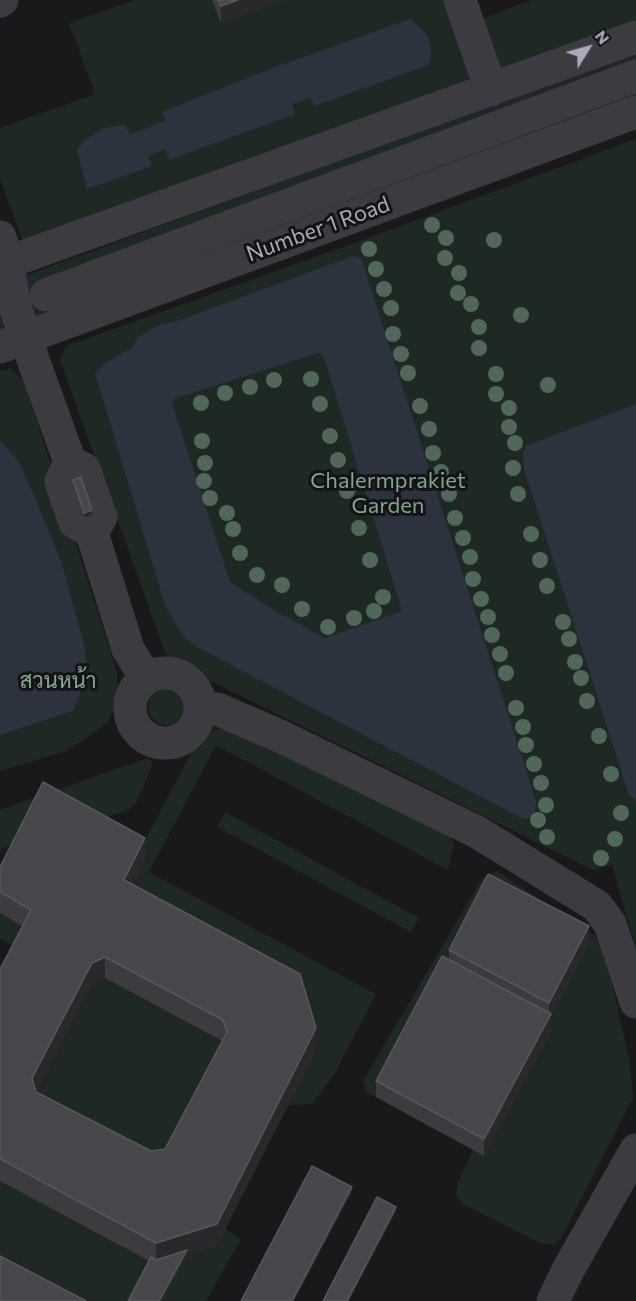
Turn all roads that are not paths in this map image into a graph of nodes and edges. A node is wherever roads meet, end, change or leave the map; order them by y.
1 (460, 0) edge
2 (636, 37) edge
3 (636, 76) edge
4 (490, 90) junction
5 (636, 112) edge
6 (2, 255) edge
7 (46, 295) dead end
8 (13, 342) edge
9 (147, 678) junction
10 (200, 710) junction
11 (636, 1002) edge
12 (636, 1150) edge
13 (553, 1301) edge

1 - 4 street
2 - 4 street
3 - 7 street, Number 1 Road
4 - 6 street
5 - 8 street, Number 1 Road
6 - 8 street
8 - 9 street
9 - 10 street
9 - 10 street
10 - 11 street
12 - 13 street

